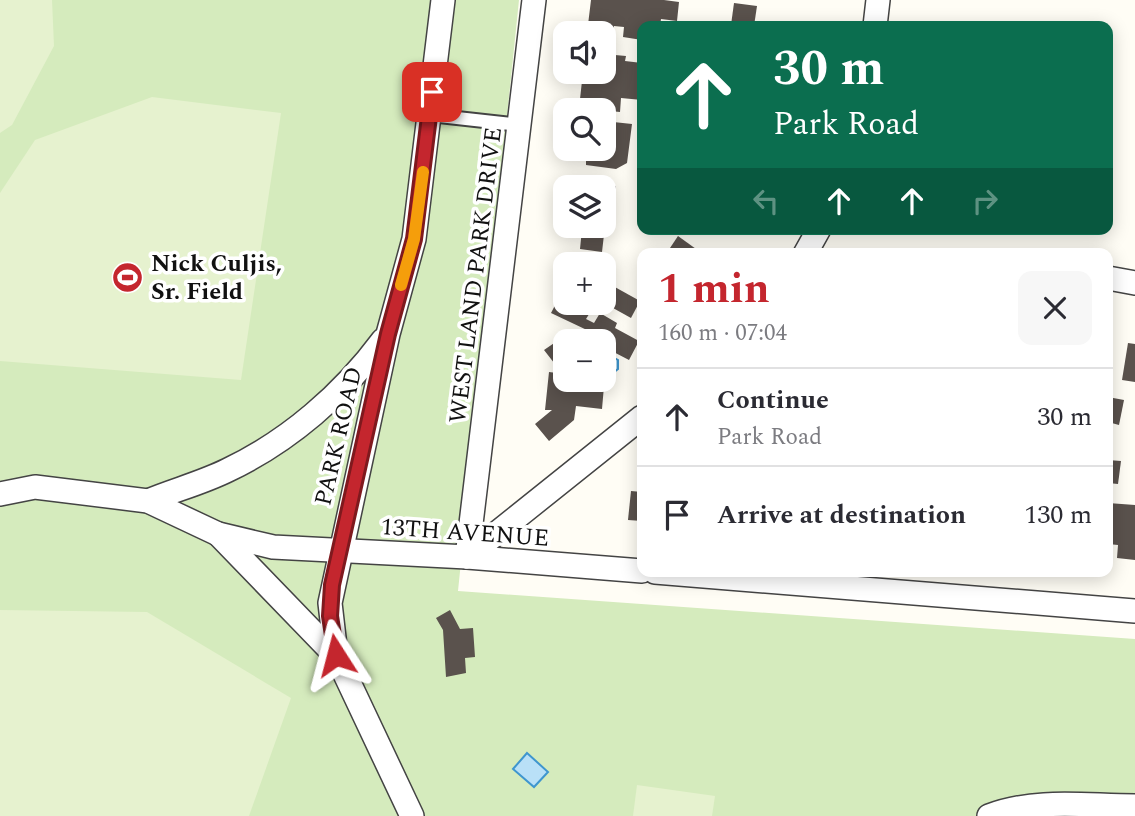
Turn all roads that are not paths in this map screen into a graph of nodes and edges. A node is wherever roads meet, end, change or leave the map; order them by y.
1 (443, 0) edge
2 (534, 0) edge
3 (878, 0) edge
4 (876, 21) edge
5 (430, 115) junction
6 (520, 125) junction
7 (1113, 279) edge
8 (1135, 283) edge
9 (388, 334) junction
10 (637, 421) edge
11 (0, 481) edge
12 (35, 487) junction
13 (0, 494) edge
14 (148, 501) junction
15 (218, 534) junction
16 (339, 550) junction
17 (467, 557) junction
18 (637, 571) edge
19 (717, 577) edge
20 (1135, 611) edge
21 (336, 655) junction
22 (1135, 806) edge
23 (408, 808) edge
24 (422, 816) edge
25 (989, 816) edge

1 - 5 street, PARK ROAD
2 - 6 street, WEST LAND PARK DRIVE
3 - 4 street
5 - 6 lane
5 - 9 street, PARK ROAD
6 - 17 street, WEST LAND PARK DRIVE
7 - 8 street
9 - 14 street, PARK ROAD
9 - 16 street, PARK ROAD
10 - 17 street
11 - 12 street
12 - 13 street, 13TH AVENUE
12 - 14 street, 13TH AVENUE
14 - 15 street, 13TH AVENUE
15 - 16 street, 13TH AVENUE
15 - 21 street
16 - 17 street, 13TH AVENUE
16 - 21 street, PARK ROAD
17 - 18 street, 13TH AVENUE
19 - 20 street
21 - 23 street
22 - 25 street
23 - 24 street

